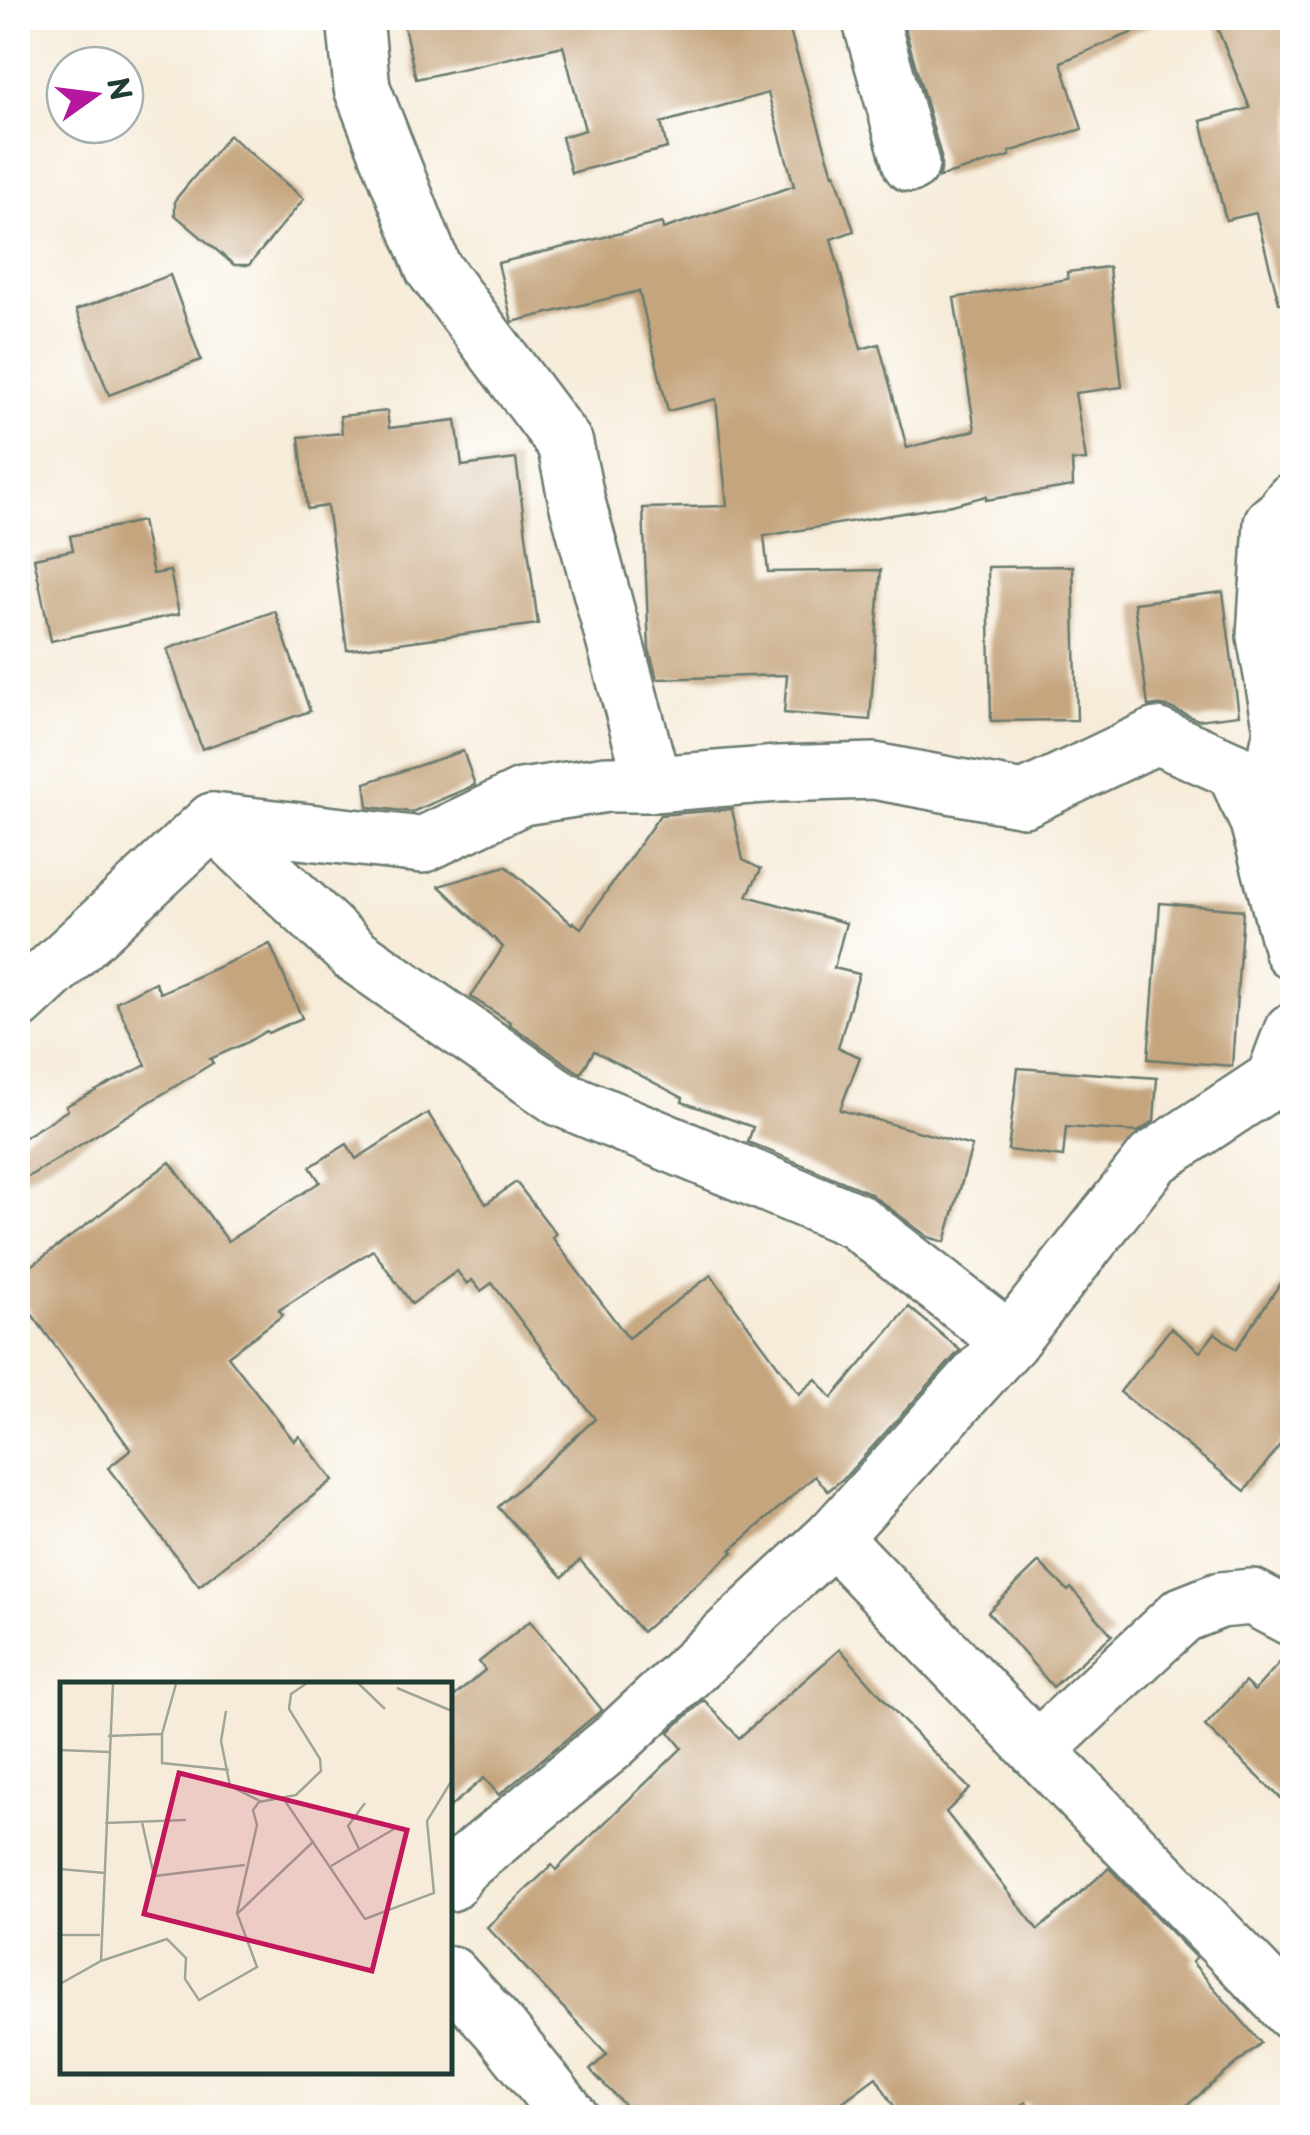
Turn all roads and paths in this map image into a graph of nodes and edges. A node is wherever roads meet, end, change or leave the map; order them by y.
1 (355, 18) edge
2 (870, 18) edge
3 (911, 164) dead end
4 (1292, 500) edge
5 (654, 784) junction
6 (1246, 797) junction
7 (212, 820) junction
8 (1292, 951) edge
9 (18, 1002) edge
10 (1292, 1031) edge
11 (1010, 1341) junction
12 (833, 1537) junction
13 (1292, 1618) edge
14 (1037, 1750) junction
15 (452, 1880) edge
16 (452, 1976) edge
17 (1292, 2012) edge
18 (571, 2118) edge

1 - 5 street
2 - 3 street
4 - 6 street
5 - 6 street
5 - 7 street
6 - 8 street
7 - 9 street
7 - 11 street
10 - 11 street
11 - 12 street
12 - 14 street
12 - 15 street
13 - 14 street
14 - 17 street
16 - 18 street

